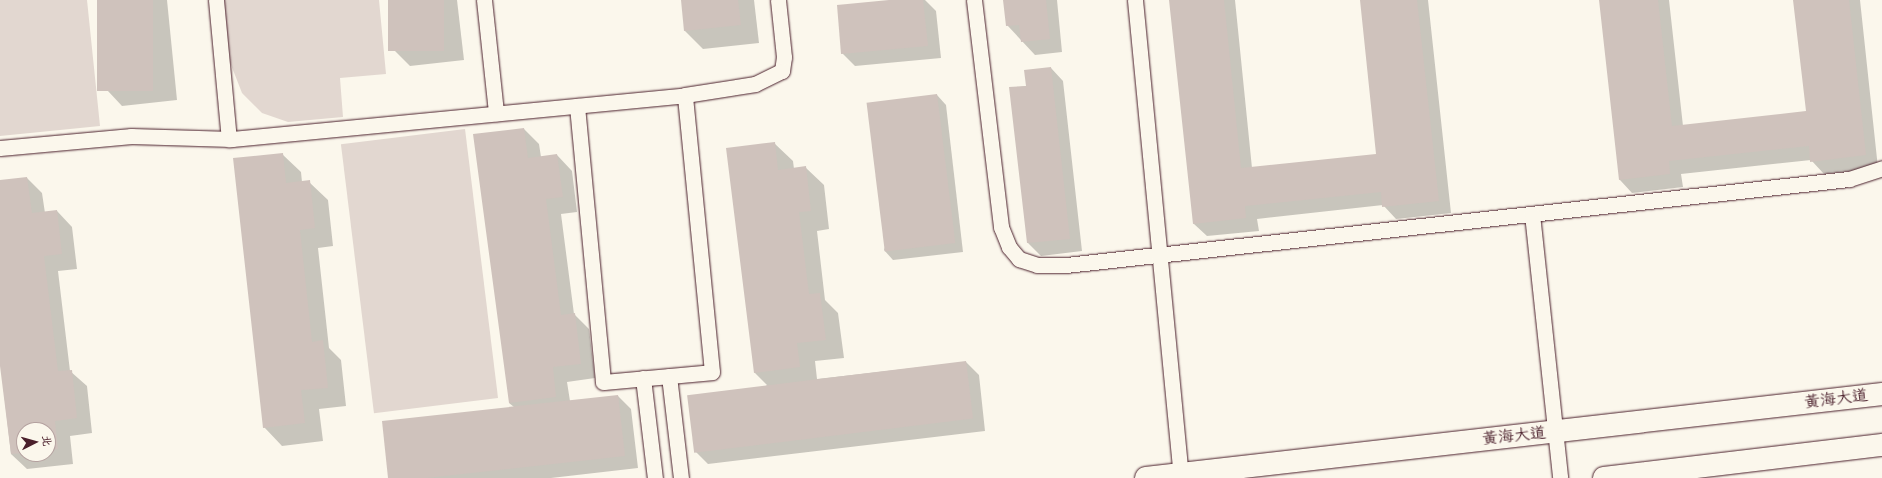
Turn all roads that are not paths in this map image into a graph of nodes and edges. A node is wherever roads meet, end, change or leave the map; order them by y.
1 (216, 0) edge
2 (484, 0) edge
3 (778, 0) edge
4 (974, 0) edge
5 (1135, 0) edge
6 (685, 95) junction
7 (577, 106) junction
8 (496, 114) junction
9 (229, 139) junction
10 (0, 148) edge
11 (1882, 168) edge
12 (1532, 214) junction
13 (1160, 255) junction
14 (669, 376) junction
15 (643, 378) junction
16 (1882, 394) edge
17 (1555, 431) junction
18 (1882, 445) edge
19 (1181, 476) edge
20 (655, 478) edge
21 (681, 478) edge
22 (1146, 478) edge
23 (1560, 478) edge
24 (1604, 478) edge

1 - 9 lane
2 - 8 lane
3 - 6 lane
4 - 13 lane
5 - 13 lane
6 - 7 lane
6 - 14 lane
7 - 8 lane
7 - 15 lane
8 - 9 lane
9 - 10 lane
11 - 12 lane
12 - 13 lane
12 - 17 lane
13 - 19 lane
14 - 15 lane
14 - 21 lane
15 - 20 lane
16 - 17 street, 黄海大道
17 - 19 street, 黄海大道
17 - 23 lane
18 - 24 street
19 - 22 street, 黄海大道

